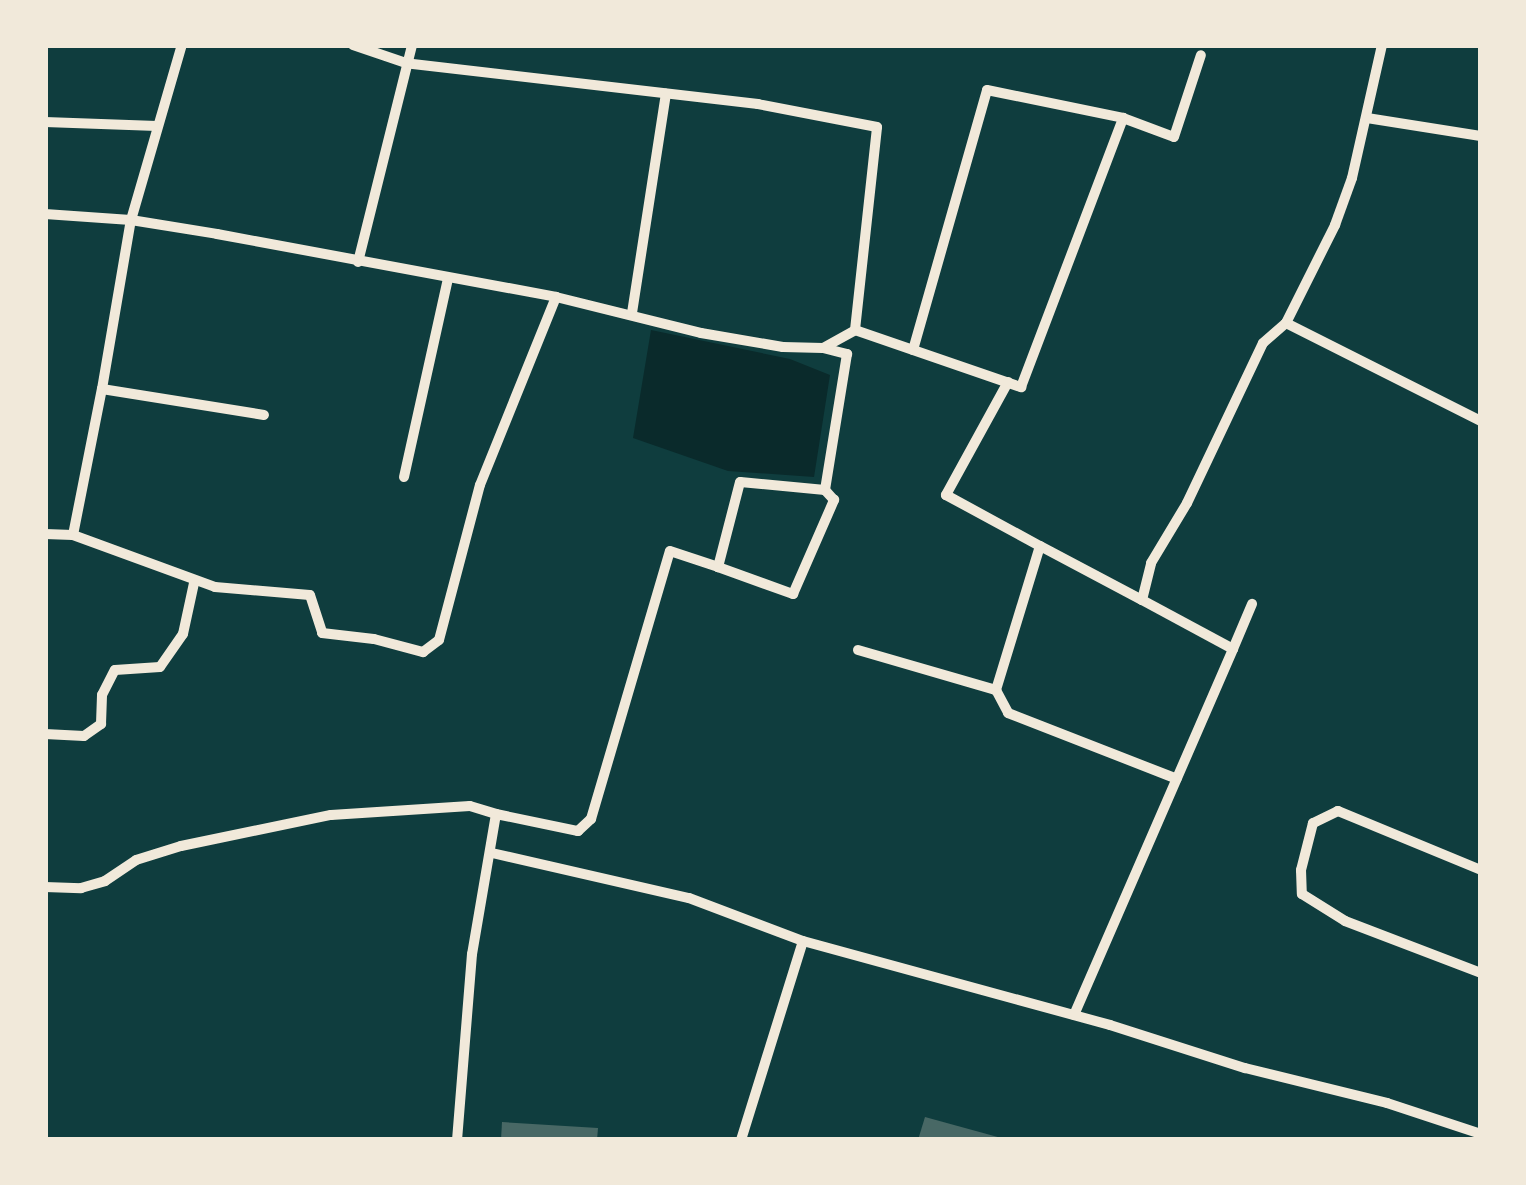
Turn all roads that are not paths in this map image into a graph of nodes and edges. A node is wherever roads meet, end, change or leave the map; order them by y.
1 (182, 45) edge
2 (353, 45) edge
3 (412, 45) edge
4 (1382, 45) edge
5 (1201, 55) dead end
6 (406, 63) junction
7 (666, 94) junction
8 (1123, 118) junction
9 (1366, 118) junction
10 (45, 122) edge
11 (157, 126) junction
12 (1481, 136) edge
13 (45, 214) edge
14 (130, 220) junction
15 (358, 262) junction
16 (448, 278) junction
17 (556, 298) junction
18 (632, 314) junction
19 (1286, 323) junction
20 (855, 330) junction
21 (823, 348) junction
22 (914, 350) junction
23 (1008, 382) junction
24 (102, 389) junction
25 (264, 415) dead end
26 (1481, 421) edge
27 (404, 476) dead end
28 (825, 490) junction
29 (45, 534) edge
30 (73, 535) junction
31 (1040, 546) junction
32 (718, 567) junction
33 (194, 582) junction
34 (1142, 600) junction
35 (1252, 604) dead end
36 (1233, 649) junction
37 (858, 650) dead end
38 (996, 690) junction
39 (45, 734) edge
40 (1176, 779) junction
41 (496, 814) junction
42 (492, 853) junction
43 (1481, 870) edge
44 (45, 887) edge
45 (804, 941) junction
46 (1481, 973) edge
47 (1074, 1015) junction
48 (1481, 1134) edge
49 (458, 1140) edge
50 (740, 1140) edge

1 - 11 street
2 - 6 street
3 - 6 street
4 - 9 street
5 - 8 street
6 - 7 street
6 - 15 street
7 - 18 street
7 - 20 street
8 - 22 street
8 - 23 street
9 - 12 street
9 - 19 street
10 - 11 street
11 - 14 street
13 - 14 street
14 - 15 street
14 - 24 street
15 - 16 street
16 - 17 street
16 - 27 street
17 - 18 street
17 - 33 street
18 - 21 street
19 - 26 street
19 - 34 street
20 - 21 street
20 - 22 street
21 - 28 street
22 - 23 street
23 - 31 street
24 - 25 street
24 - 30 street
28 - 32 street
28 - 32 street
29 - 30 street
30 - 33 street
31 - 34 street
31 - 38 street
32 - 41 street
33 - 39 street
34 - 36 street
35 - 36 street
36 - 40 street
37 - 38 street
38 - 40 street
40 - 47 street
41 - 42 street
41 - 44 street
42 - 45 street
42 - 49 street
43 - 46 street
45 - 47 street
45 - 50 street
47 - 48 street

